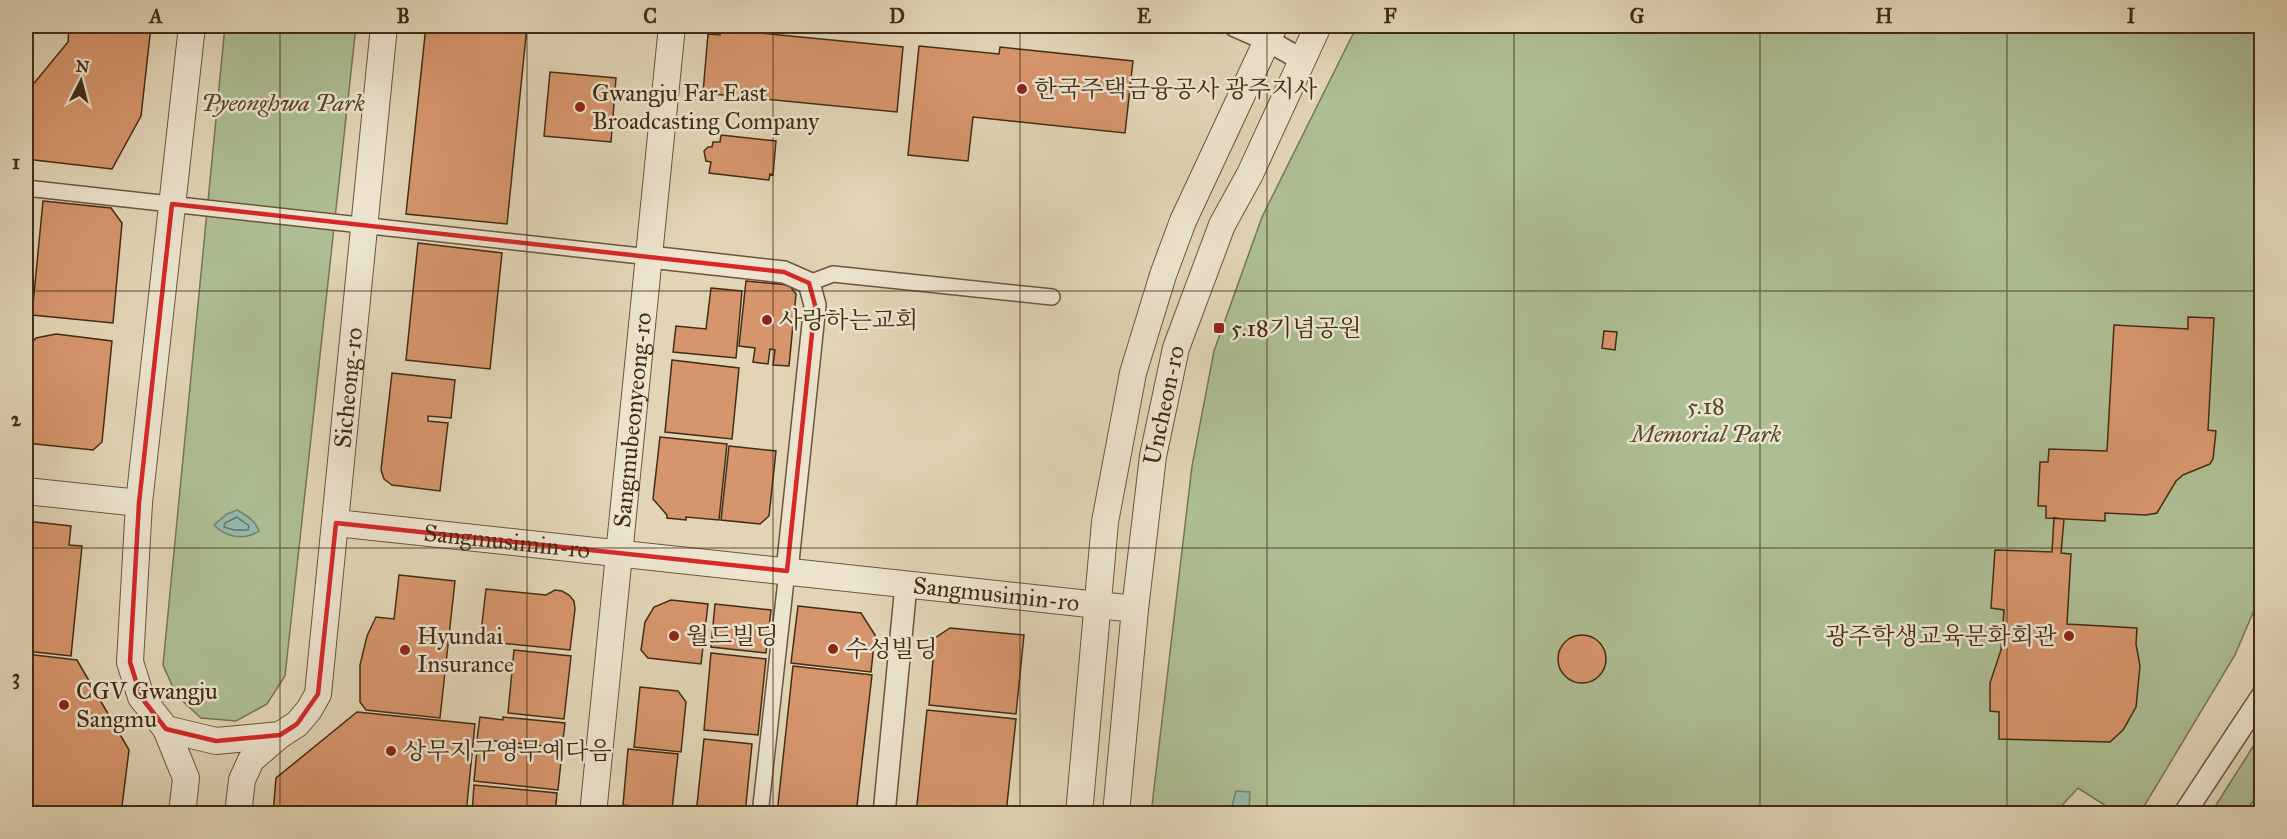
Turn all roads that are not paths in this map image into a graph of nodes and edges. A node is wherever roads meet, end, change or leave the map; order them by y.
1 (192, 26) edge
2 (384, 26) edge
3 (672, 26) edge
4 (1235, 26) edge
5 (1318, 26) edge
6 (1270, 33) edge
7 (1302, 60) junction
8 (26, 189) edge
9 (172, 204) junction
10 (364, 226) junction
11 (650, 257) junction
12 (809, 283) junction
13 (1052, 297) dead end
14 (26, 491) edge
15 (140, 503) junction
16 (336, 523) junction
17 (618, 553) junction
18 (787, 571) junction
19 (906, 585) junction
20 (1099, 604) junction
21 (1135, 609) junction
22 (2262, 696) edge
23 (166, 729) junction
24 (280, 735) junction
25 (182, 813) edge
26 (238, 813) edge
27 (593, 813) edge
28 (760, 813) edge
29 (884, 813) edge
30 (1079, 813) edge
31 (1116, 813) edge
32 (2184, 813) edge

1 - 9 street
2 - 10 street, Sicheong-ro
3 - 11 street, Sangmubeonyeong-ro
4 - 6 street
5 - 7 street, Uncheon-ro
6 - 7 street
6 - 20 street, Uncheon-ro
7 - 21 street, Uncheon-ro
8 - 9 street
9 - 10 street
9 - 15 street
10 - 11 street
10 - 16 street, Sicheong-ro
11 - 12 street
11 - 17 street, Sangmubeonyeong-ro
12 - 13 street
12 - 18 street
14 - 15 street
15 - 23 street
16 - 17 street, Sangmusimin-ro
16 - 24 street, Sicheong-ro
17 - 18 street, Sangmusimin-ro
17 - 27 street, Sangmubeonyeong-ro
18 - 19 street, Sangmusimin-ro
18 - 28 street
19 - 20 street, Sangmusimin-ro
19 - 29 street
20 - 21 street, Sangmusimin-ro
20 - 30 street, Uncheon-ro
21 - 31 street, Uncheon-ro
22 - 32 street
23 - 24 street
23 - 25 street
24 - 26 street, Sicheong-ro

